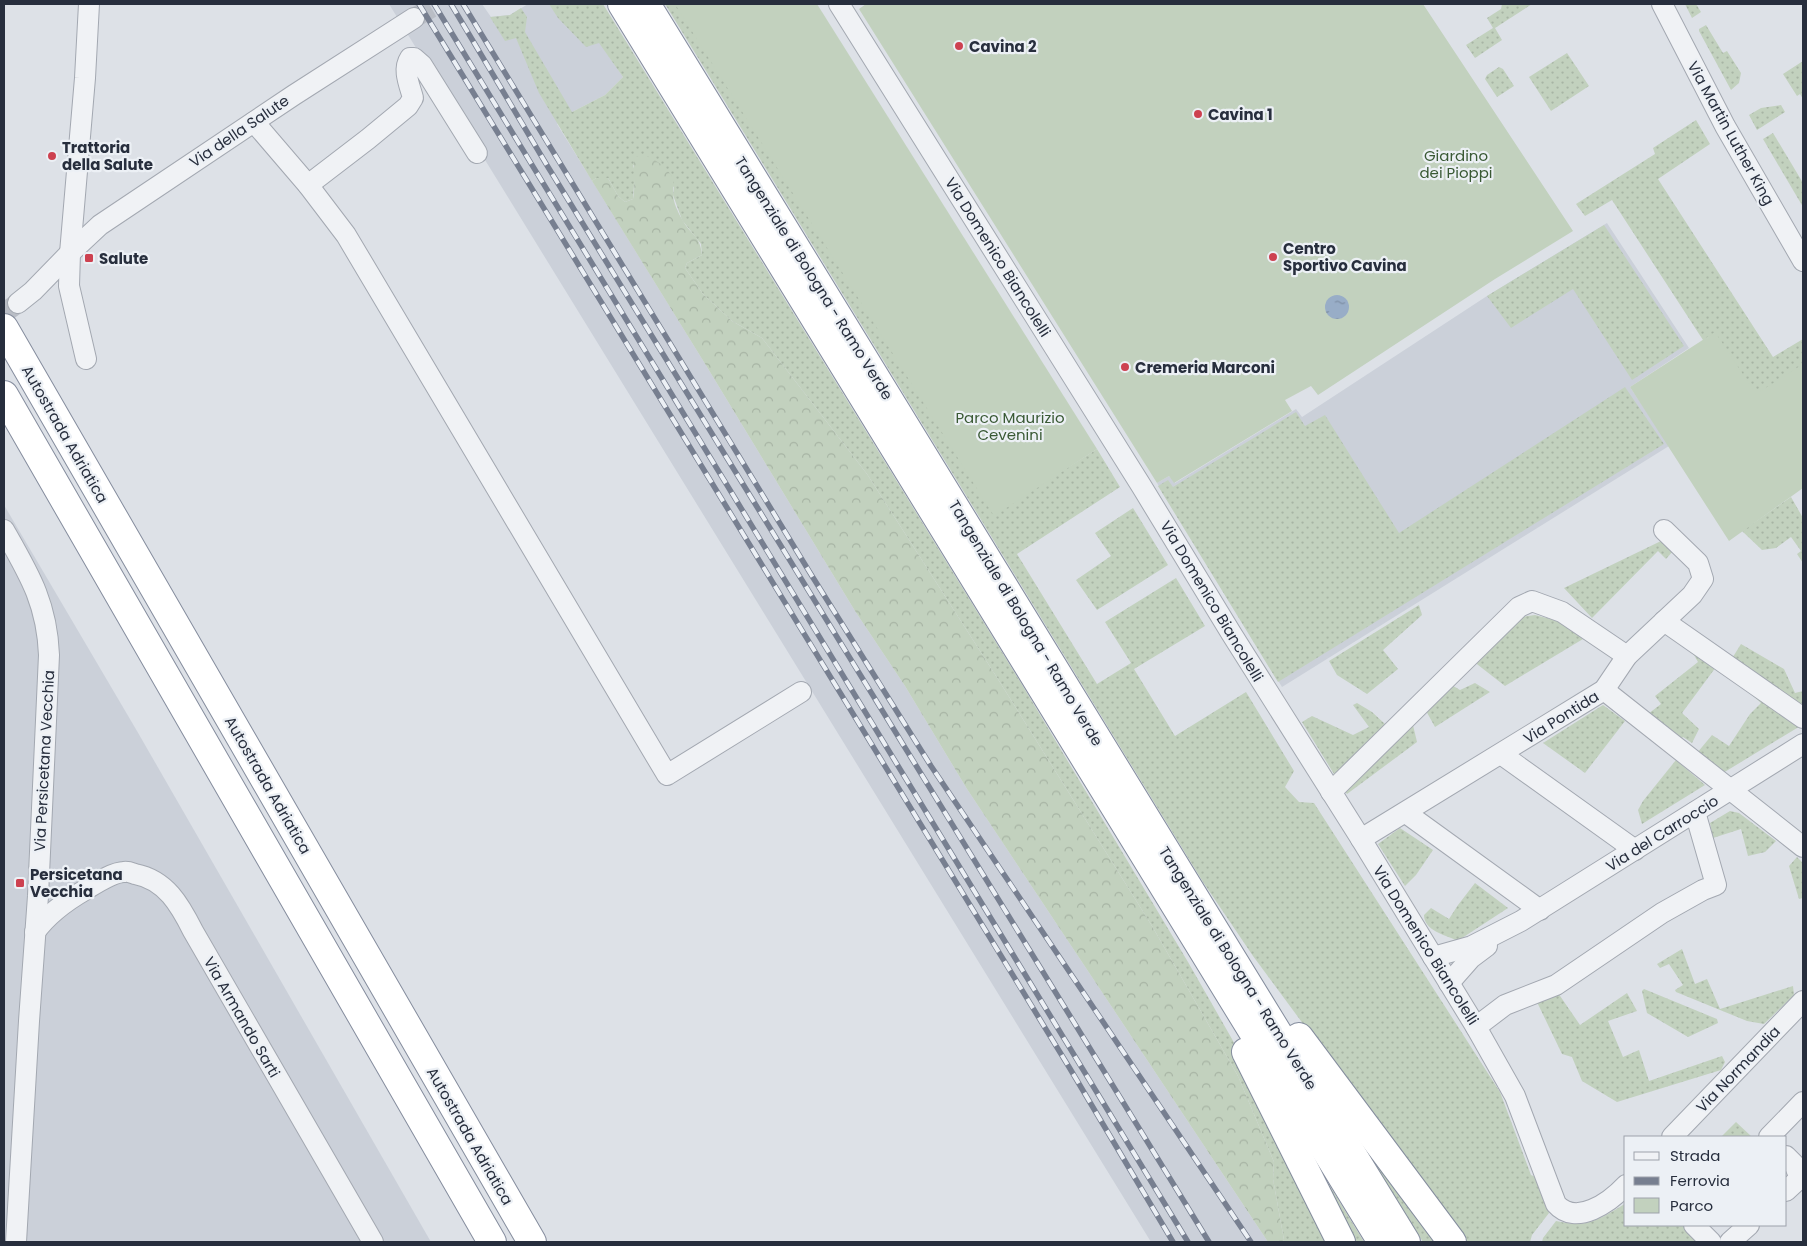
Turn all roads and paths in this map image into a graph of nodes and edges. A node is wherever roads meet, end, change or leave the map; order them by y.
1 (89, 4) edge
2 (622, 4) edge
3 (646, 4) edge
4 (839, 4) edge
5 (1662, 4) edge
6 (414, 18) tunnel mouth
7 (254, 122) junction
8 (477, 153) dead end
9 (308, 186) junction
10 (70, 253) junction
11 (1803, 261) edge
12 (18, 303) tunnel mouth
13 (4, 328) edge
14 (86, 359) dead end
15 (4, 395) edge
16 (4, 530) edge
17 (1664, 530) dead end
18 (1664, 621) junction
19 (1627, 656) junction
20 (1604, 690) junction
21 (801, 692) dead end
22 (1803, 718) edge
23 (1803, 744) edge
24 (1501, 754) junction
25 (1731, 790) junction
26 (1331, 792) junction
27 (1695, 812) junction
28 (1406, 813) junction
29 (1361, 839) junction
30 (1803, 847) edge
31 (1635, 850) junction
32 (1141, 851) junction
33 (1174, 865) junction
34 (38, 896) junction
35 (67, 902) junction
36 (1540, 910) junction
37 (1521, 921) junction
38 (35, 932) junction
39 (1433, 957) junction
40 (1449, 983) junction
41 (1800, 1010) edge
42 (1476, 1027) junction
43 (1803, 1102) edge
44 (1673, 1136) edge
45 (1770, 1136) edge
46 (1794, 1160) edge
47 (1624, 1187) edge
48 (1787, 1191) edge
49 (1695, 1226) edge
50 (1748, 1226) edge
51 (16, 1242) edge
52 (373, 1242) edge
53 (492, 1242) edge
54 (532, 1242) edge
55 (1341, 1242) edge
56 (1382, 1242) edge
57 (1406, 1242) edge
58 (1452, 1242) edge
59 (1711, 1242) edge
60 (1730, 1242) edge

1 - 10 street
2 - 32 highway, Tangenziale di Bologna - Ramo Verde
3 - 33 highway, Tangenziale di Bologna - Ramo Verde
4 - 26 street, Via Domenico Biancolelli
5 - 11 street, Via Martin Luther King
6 - 7 street, Via della Salute
7 - 9 street
7 - 10 street, Via della Salute
8 - 9 street
9 - 21 street
10 - 12 street, Via della Salute
10 - 14 street
13 - 54 highway, Autostrada Adriatica
15 - 53 highway
16 - 34 street, Via Persicetana Vecchia
17 - 18 street, Via Pontida
18 - 19 street, Via Pontida
18 - 22 street
19 - 20 street, Via Pontida
19 - 26 street
20 - 24 street, Via Pontida
20 - 25 street
23 - 25 street, Via del Carroccio
24 - 28 street, Via Pontida
24 - 31 street
25 - 27 street, Via del Carroccio
25 - 30 street
26 - 29 street, Via Domenico Biancolelli
27 - 31 street, Via del Carroccio
27 - 42 street
28 - 29 street, Via Pontida
28 - 36 street
29 - 39 street, Via Domenico Biancolelli
31 - 36 street, Via del Carroccio
32 - 55 highway
32 - 56 highway, Tangenziale di Bologna - Ramo Verde
33 - 57 highway, Tangenziale di Bologna - Ramo Verde
33 - 58 highway
34 - 35 street
34 - 38 street, Via Persicetana Vecchia
35 - 38 street, Via Armando Sarti
35 - 52 street, Via Armando Sarti
36 - 37 street, Via del Carroccio
37 - 39 street, Via del Carroccio
37 - 40 street, Via del Carroccio
38 - 51 street, Via Persicetana Vecchia
39 - 40 street, Via Domenico Biancolelli
40 - 42 street, Via Domenico Biancolelli
41 - 44 street, Via Normandia
42 - 47 street, Via Domenico Biancolelli
43 - 45 street
46 - 48 street
49 - 59 street
50 - 60 street

